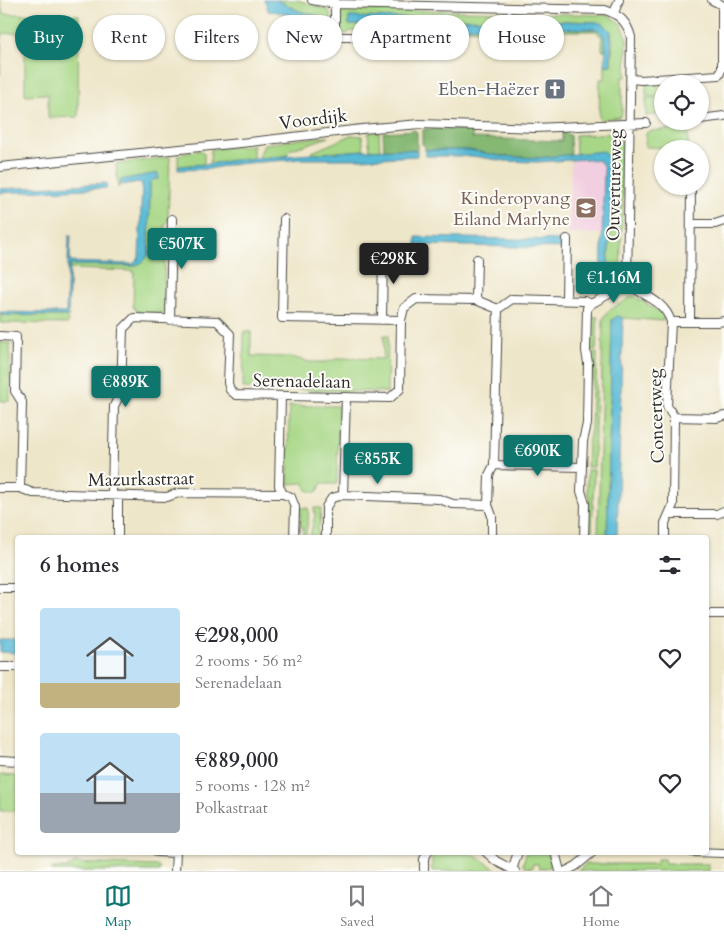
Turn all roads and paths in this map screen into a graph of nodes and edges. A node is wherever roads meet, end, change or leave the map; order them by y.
1 (312, 0) edge
2 (619, 0) edge
3 (712, 0) edge
4 (335, 2) edge
5 (428, 3) edge
6 (524, 4) edge
7 (614, 13) junction
8 (335, 15) edge
9 (630, 79) junction
10 (724, 116) edge
11 (709, 118) edge
12 (646, 123) dead end
13 (630, 124) junction
14 (0, 167) edge
15 (691, 195) edge
16 (172, 219) dead end
17 (284, 219) dead end
18 (724, 221) edge
19 (691, 224) junction
20 (567, 239) dead end
21 (384, 250) dead end
22 (477, 259) dead end
23 (627, 284) junction
24 (476, 300) junction
25 (566, 300) junction
26 (591, 304) junction
27 (498, 309) junction
28 (170, 320) junction
29 (382, 320) junction
30 (401, 320) junction
31 (724, 321) edge
32 (671, 322) junction
33 (690, 322) junction
34 (0, 336) edge
35 (281, 396) junction
36 (346, 397) junction
37 (724, 416) edge
38 (674, 417) junction
39 (494, 465) junction
40 (582, 468) junction
41 (0, 488) edge
42 (20, 488) junction
43 (283, 494) junction
44 (115, 495) junction
45 (343, 496) junction
46 (488, 505) junction
47 (724, 511) edge
48 (670, 514) junction
49 (118, 535) edge
50 (294, 535) edge
51 (326, 535) edge
52 (492, 535) edge
53 (584, 535) edge
54 (665, 535) edge
55 (0, 588) edge
56 (15, 588) edge
57 (709, 614) edge
58 (724, 614) edge
59 (0, 666) edge
60 (15, 667) edge
61 (0, 760) edge
62 (15, 760) edge
63 (709, 853) edge
64 (724, 853) edge
65 (176, 855) edge
66 (426, 855) edge
67 (489, 855) edge
68 (517, 855) edge
69 (556, 855) edge
70 (589, 855) edge
71 (175, 871) edge
72 (424, 871) edge
73 (513, 871) edge
74 (560, 871) edge
75 (566, 871) edge

1 - 4 street
2 - 7 street
3 - 9 street
4 - 5 street
4 - 8 street
5 - 6 street
6 - 7 street
7 - 9 street, Ouvertureweg
9 - 13 street, Ouvertureweg
10 - 11 street
12 - 13 street, Voordijk
13 - 14 street, Voordijk
13 - 23 street, Ouvertureweg
15 - 19 street
16 - 28 street
17 - 29 street
18 - 19 street
19 - 33 street
20 - 25 street
21 - 29 street
22 - 24 street
23 - 26 street
23 - 32 street
24 - 27 street
24 - 30 street
25 - 26 street
25 - 27 street
26 - 40 street
27 - 39 street
28 - 35 street, Serenadelaan
28 - 44 street, Serenadelaan
29 - 30 street
30 - 36 street, Serenadelaan
31 - 33 street
32 - 33 street
32 - 38 street, Concertweg
34 - 42 street
35 - 36 street, Serenadelaan
35 - 43 street
36 - 45 street
37 - 38 street
38 - 48 street, Concertweg
39 - 40 street
39 - 46 street
40 - 53 street
41 - 42 street, Mazurkastraat
42 - 44 street, Mazurkastraat
43 - 44 street, Mazurkastraat
43 - 50 street
44 - 49 street
45 - 46 street
45 - 51 street
46 - 52 street
47 - 48 street
48 - 54 street, Concertweg
55 - 56 street
57 - 58 street
59 - 60 street
61 - 62 street
63 - 64 street
65 - 71 street
66 - 72 street
67 - 73 street
68 - 73 street
69 - 74 street
70 - 75 street

